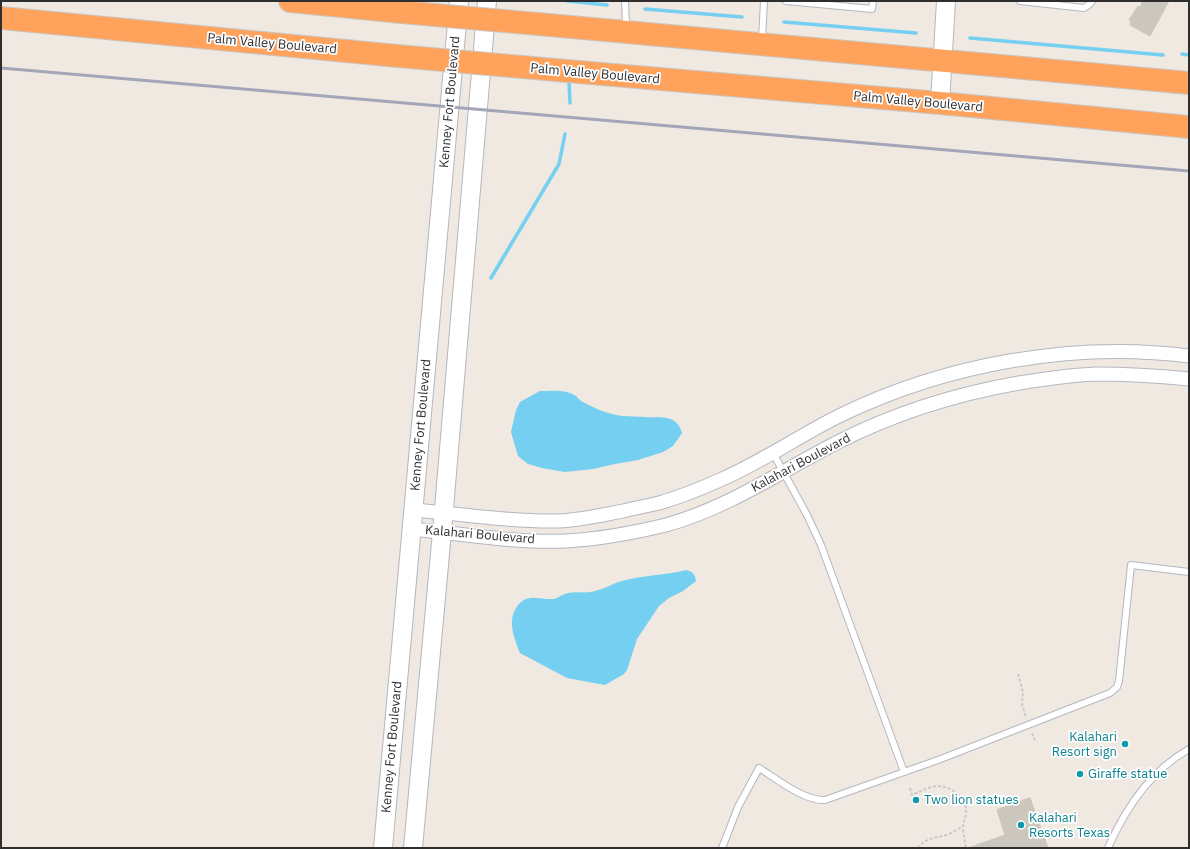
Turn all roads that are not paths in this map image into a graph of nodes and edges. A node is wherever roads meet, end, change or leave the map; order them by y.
1 (290, 1) edge
2 (459, 1) edge
3 (487, 1) edge
4 (625, 1) edge
5 (764, 1) edge
6 (786, 1) edge
7 (873, 1) edge
8 (946, 1) edge
9 (1020, 1) edge
10 (1092, 1) edge
11 (1, 18) edge
12 (626, 32) junction
13 (762, 44) junction
14 (943, 60) junction
15 (1189, 83) edge
16 (940, 103) junction
17 (1189, 127) edge
18 (1189, 356) edge
19 (1189, 379) edge
20 (773, 453) junction
21 (783, 472) junction
22 (414, 510) junction
23 (443, 512) junction
24 (412, 529) junction
25 (442, 532) junction
26 (1189, 572) edge
27 (1189, 749) edge
28 (904, 772) junction
29 (383, 848) edge
30 (413, 848) edge
31 (722, 848) edge
32 (1108, 848) edge

1 - 12 highway, bridge
2 - 22 main road, Kenney Fort Boulevard
3 - 23 main road
4 - 12 lane
5 - 13 lane
6 - 7 lane
8 - 14 main road
9 - 10 lane
11 - 16 highway, Palm Valley Boulevard, bridge
12 - 13 highway
13 - 14 highway
14 - 15 highway
14 - 16 main road
16 - 17 highway, Palm Valley Boulevard
18 - 20 street, Kalahari Boulevard
19 - 21 street, Kalahari Boulevard
20 - 21 lane
20 - 23 street, Kalahari Boulevard
21 - 25 street, Kalahari Boulevard
21 - 28 lane
22 - 23 street, Kalahari Boulevard
22 - 24 main road, Kenney Fort Boulevard
23 - 25 main road
24 - 25 street, Kalahari Boulevard
24 - 29 main road, Kenney Fort Boulevard
25 - 30 main road
26 - 28 lane
27 - 32 lane
28 - 31 lane

